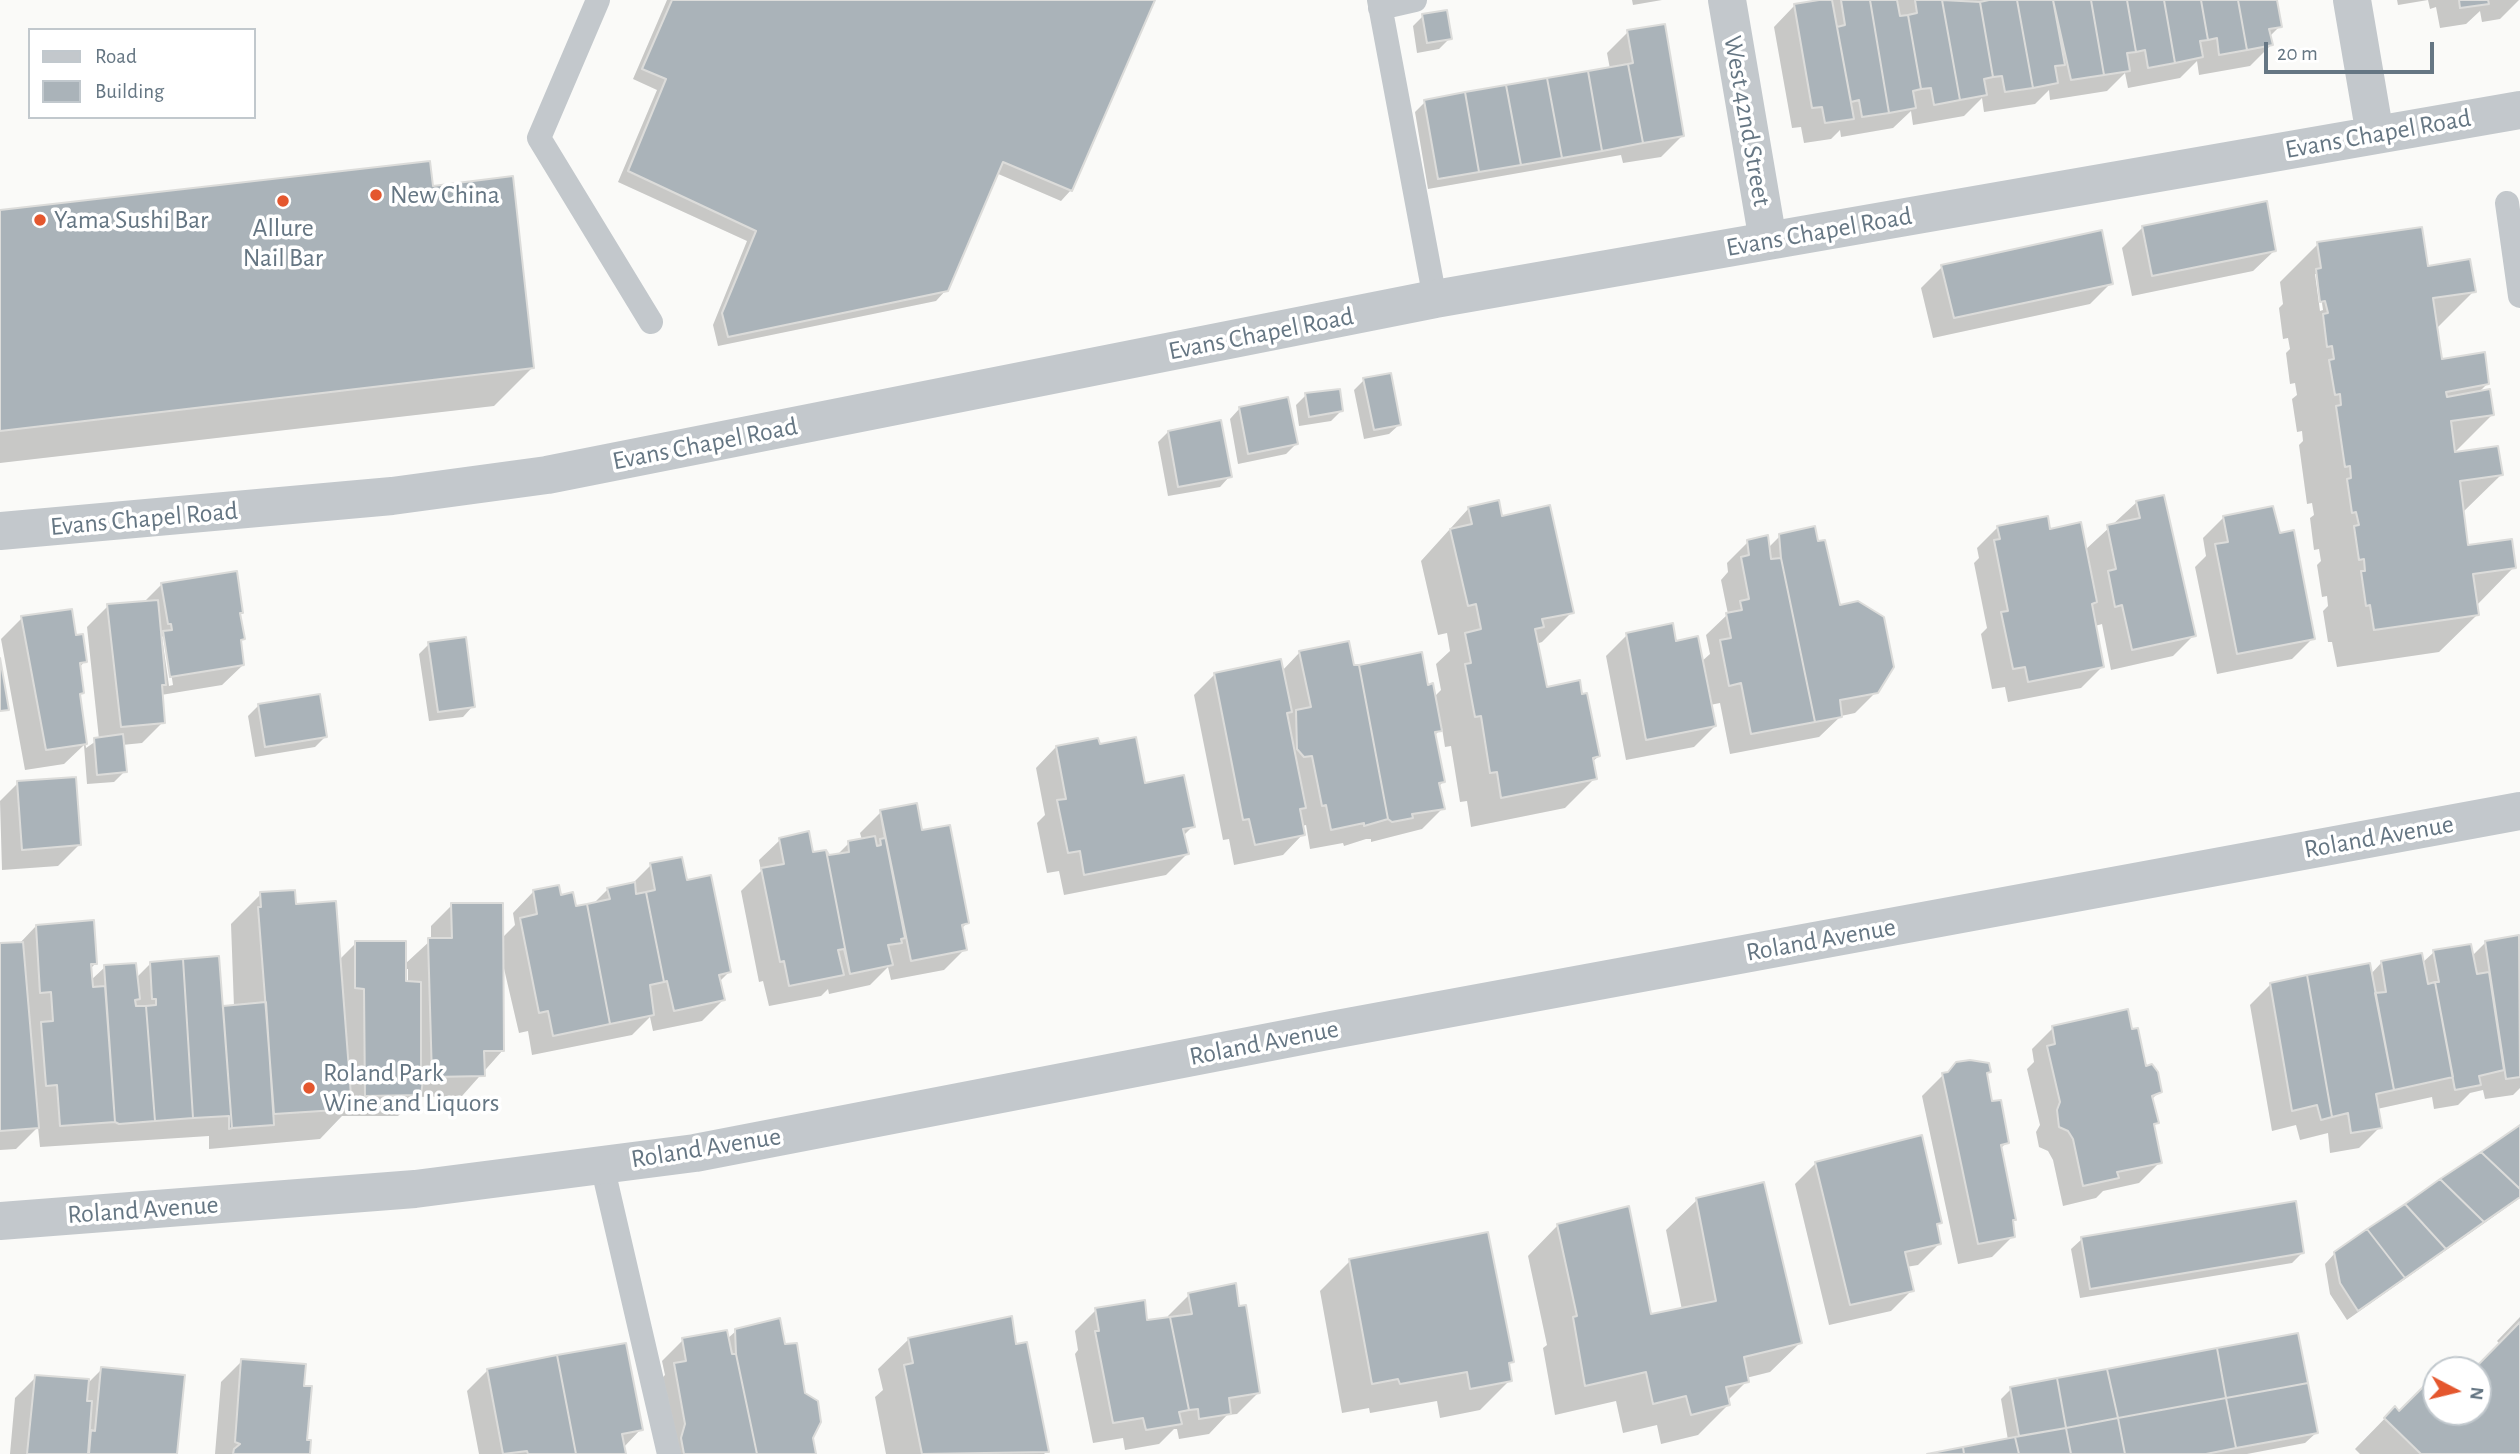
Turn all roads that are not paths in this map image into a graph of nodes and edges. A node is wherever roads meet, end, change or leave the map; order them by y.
1 (598, 0) edge
2 (1415, 0) edge
3 (1727, 0) edge
4 (2352, 0) edge
5 (1379, 4) edge
6 (2520, 110) edge
7 (2375, 135) junction
8 (2507, 203) dead end
9 (1768, 241) junction
10 (2520, 296) edge
11 (1435, 299) junction
12 (651, 322) dead end
13 (0, 531) edge
14 (2520, 811) edge
15 (602, 1165) junction
16 (0, 1221) edge
17 (669, 1454) edge

1 - 12 lane
2 - 5 lane
3 - 9 street, West 42nd Street
4 - 7 street
5 - 11 lane
6 - 7 street, Evans Chapel Road
7 - 9 street, Evans Chapel Road
8 - 10 lane
9 - 11 street, Evans Chapel Road
11 - 13 street, Evans Chapel Road
14 - 15 street, Roland Avenue
15 - 16 street, Roland Avenue
15 - 17 lane

